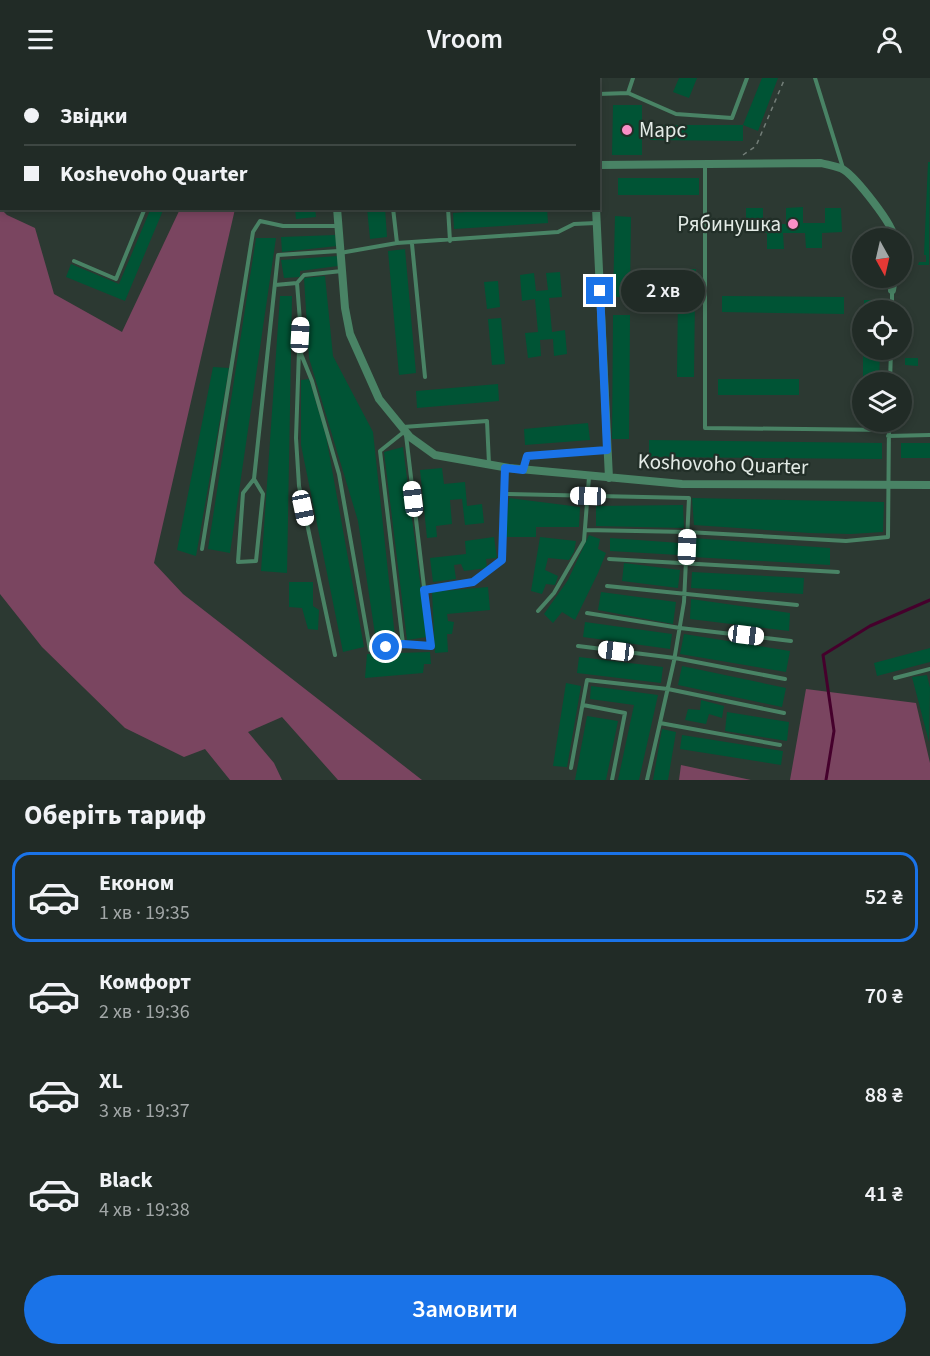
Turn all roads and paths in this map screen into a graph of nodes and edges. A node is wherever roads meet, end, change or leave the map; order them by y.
1 (633, 78) edge
2 (747, 78) edge
3 (785, 78) edge
4 (815, 78) edge
5 (628, 93) junction
6 (600, 94) edge
7 (600, 165) edge
8 (705, 165) junction
9 (728, 165) junction
10 (843, 169) junction
11 (144, 210) edge
12 (337, 210) edge
13 (393, 210) edge
14 (448, 210) edge
15 (596, 210) edge
16 (596, 223) junction
17 (338, 226) junction
18 (891, 228) edge
19 (450, 241) junction
20 (396, 243) junction
21 (412, 243) junction
22 (340, 252) junction
23 (74, 261) dead end
24 (342, 271) junction
25 (297, 283) junction
26 (275, 285) junction
27 (892, 290) edge
28 (892, 300) edge
29 (299, 349) junction
30 (425, 377) dead end
31 (403, 429) junction
32 (852, 430) edge
33 (888, 432) edge
34 (930, 435) edge
35 (888, 436) junction
36 (607, 450) junction
37 (489, 465) junction
38 (505, 468) junction
39 (523, 470) junction
40 (589, 476) junction
41 (609, 478) junction
42 (254, 479) junction
43 (888, 485) junction
44 (930, 485) edge
45 (505, 494) junction
46 (588, 496) junction
47 (585, 530) junction
48 (687, 532) junction
49 (202, 549) dead end
50 (609, 559) dead end
51 (686, 562) junction
52 (838, 572) dead end
53 (607, 586) dead end
54 (424, 590) junction
55 (685, 593) junction
56 (797, 605) dead end
57 (538, 611) dead end
58 (587, 613) dead end
59 (680, 628) junction
60 (791, 641) dead end
61 (403, 644) junction
62 (578, 646) dead end
63 (335, 655) dead end
64 (675, 658) junction
65 (930, 669) edge
66 (896, 678) dead end
67 (785, 679) dead end
68 (668, 689) junction
69 (583, 705) junction
70 (784, 713) dead end
71 (660, 723) junction
72 (780, 745) dead end
73 (571, 768) dead end
74 (612, 780) edge
75 (647, 780) edge

1 - 5 lane
2 - 5 lane
3 - 9 path
4 - 10 lane
5 - 6 lane
7 - 8 street
8 - 9 street
8 - 32 lane
9 - 10 street
10 - 18 street
11 - 23 lane
12 - 17 street, Koshovoho Quarter
13 - 20 lane
14 - 19 lane
15 - 16 street
16 - 19 lane
16 - 36 street
17 - 22 street, Koshovoho Quarter
17 - 49 lane
19 - 21 lane
20 - 21 lane
20 - 22 lane
21 - 30 lane
22 - 24 street, Koshovoho Quarter
22 - 26 lane
24 - 25 lane
24 - 31 street, Koshovoho Quarter
25 - 26 lane
25 - 29 lane
26 - 42 lane
27 - 28 lane
29 - 61 lane
29 - 63 lane
31 - 37 street, Koshovoho Quarter
31 - 37 lane
31 - 54 lane
31 - 61 lane
33 - 35 lane
34 - 35 lane
35 - 43 lane
36 - 39 lane
36 - 41 street
37 - 38 street, Koshovoho Quarter
38 - 39 street, Koshovoho Quarter
38 - 45 lane
39 - 40 street, Koshovoho Quarter
40 - 41 street, Koshovoho Quarter
40 - 46 lane
41 - 43 street, Koshovoho Quarter
42 - 42 lane
43 - 44 street, Koshovoho Quarter
43 - 48 lane
45 - 46 lane
45 - 54 lane
46 - 47 lane
46 - 48 lane
47 - 48 lane
47 - 57 lane
48 - 51 lane
50 - 51 lane
51 - 52 lane
51 - 55 lane
53 - 55 lane
54 - 61 lane
55 - 56 lane
55 - 59 lane
58 - 59 lane
59 - 60 lane
59 - 64 lane
62 - 64 lane
64 - 67 lane
64 - 68 lane
65 - 66 lane
68 - 69 lane
68 - 70 lane
68 - 71 lane
69 - 73 lane
69 - 74 lane
71 - 72 lane
71 - 75 lane

